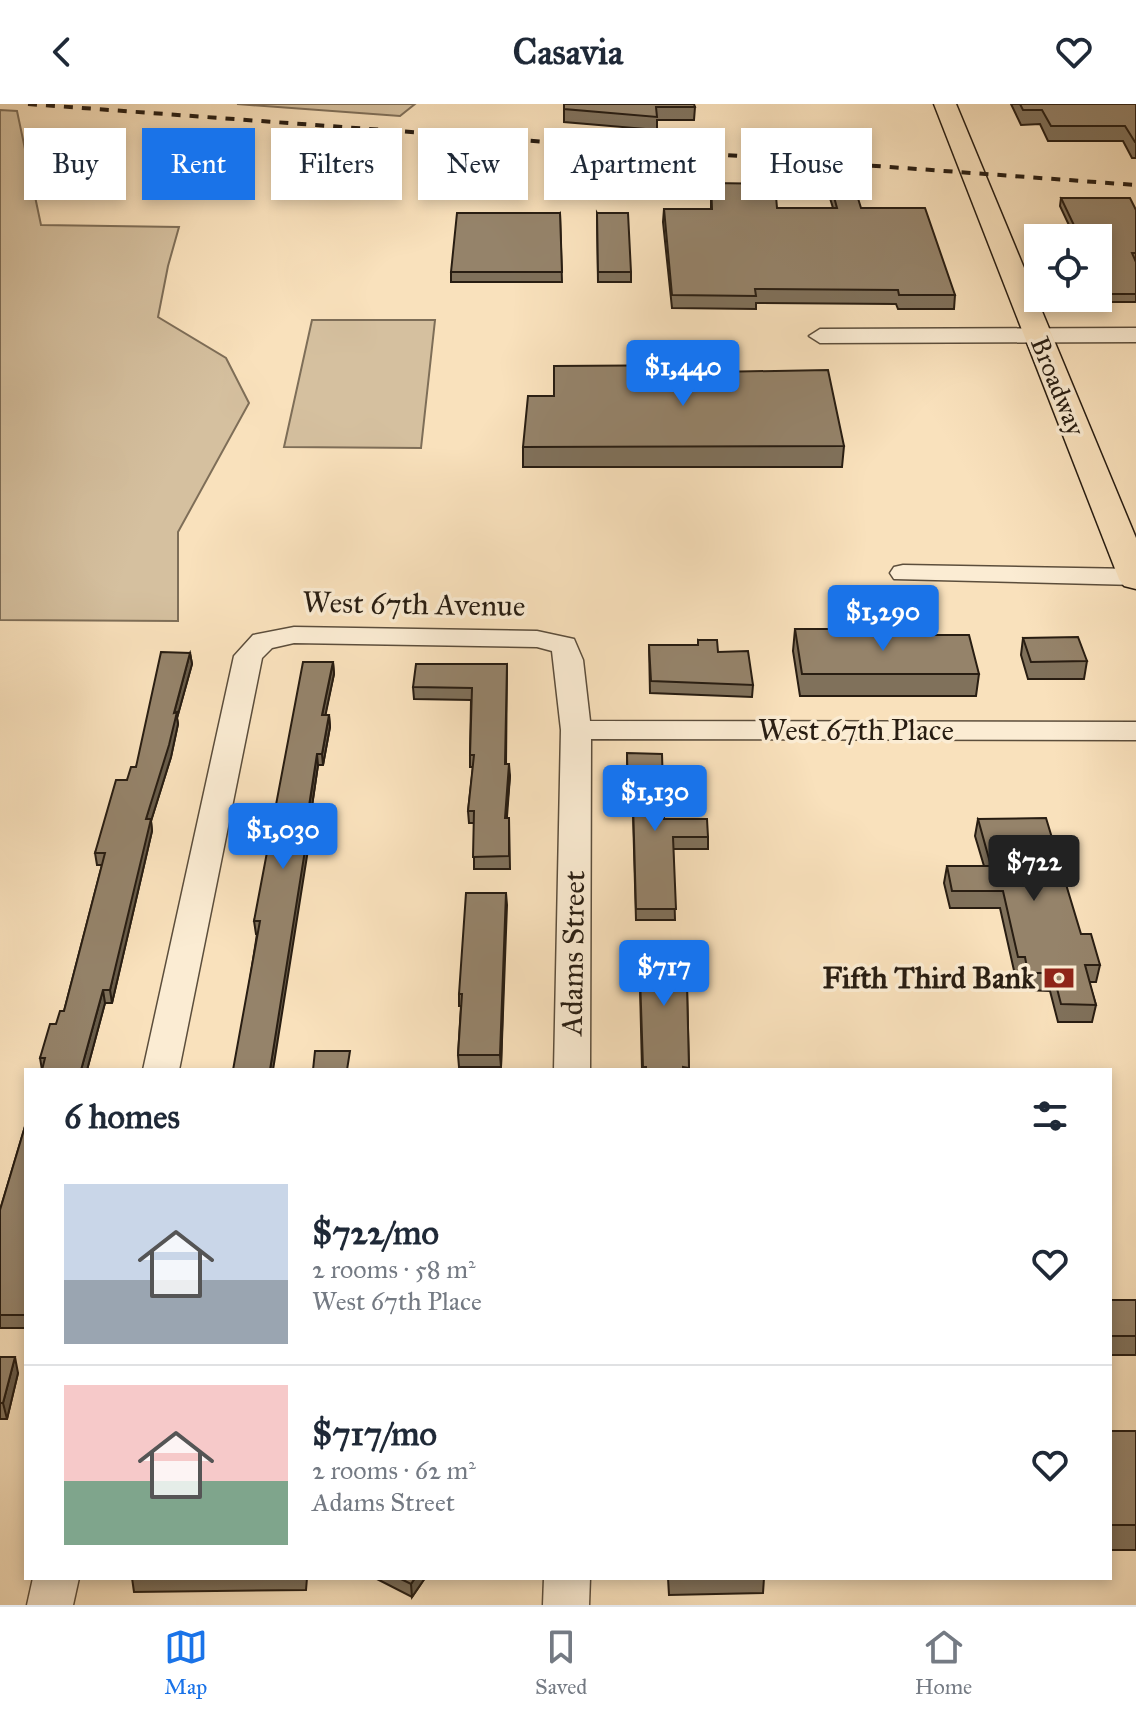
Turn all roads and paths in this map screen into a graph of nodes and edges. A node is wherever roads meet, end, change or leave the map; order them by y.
1 (945, 104) edge
2 (1038, 335) junction
3 (1136, 335) edge
4 (820, 336) dead end
5 (903, 573) dead end
6 (1136, 578) edge
7 (564, 645) joint
8 (576, 730) junction
9 (1136, 731) edge
10 (161, 1068) edge
11 (572, 1068) edge
12 (56, 1580) edge
13 (567, 1580) edge
14 (50, 1605) edge
15 (566, 1605) edge

1 - 2 main road, Broadway
2 - 3 street
2 - 4 street
2 - 6 main road, Broadway
5 - 6 street
7 - 8 street, Adams Street
7 - 10 street, West 67th Avenue
8 - 9 street, West 67th Place
8 - 11 street, Adams Street
12 - 14 street
13 - 15 street

